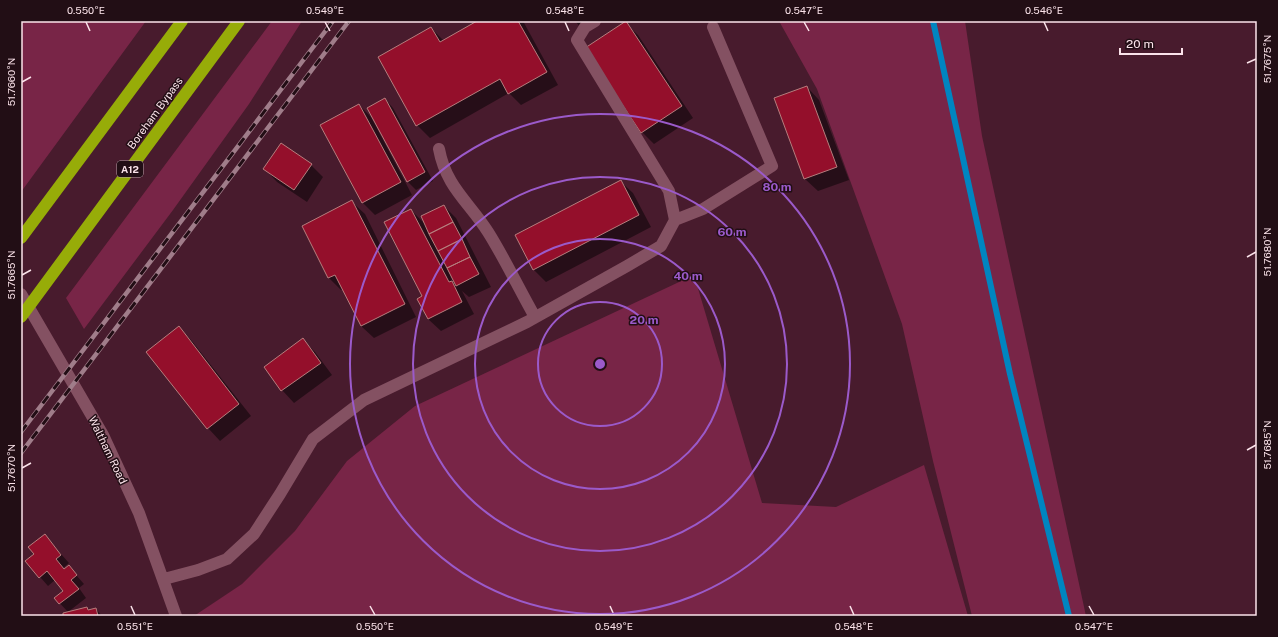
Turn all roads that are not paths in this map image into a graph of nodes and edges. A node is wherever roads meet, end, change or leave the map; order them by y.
1 (182, 21) edge
2 (238, 21) edge
3 (595, 21) edge
4 (714, 27) dead end
5 (439, 149) dead end
6 (675, 220) junction
7 (21, 238) edge
8 (21, 294) edge
9 (21, 317) edge
10 (535, 317) junction
11 (164, 579) junction
12 (176, 616) edge

1 - 7 highway
2 - 9 highway, Boreham Bypass / A12
3 - 6 street
4 - 6 street
5 - 10 street
6 - 10 street
8 - 11 street, Waltham Road
10 - 11 street
11 - 12 street, Waltham Road

